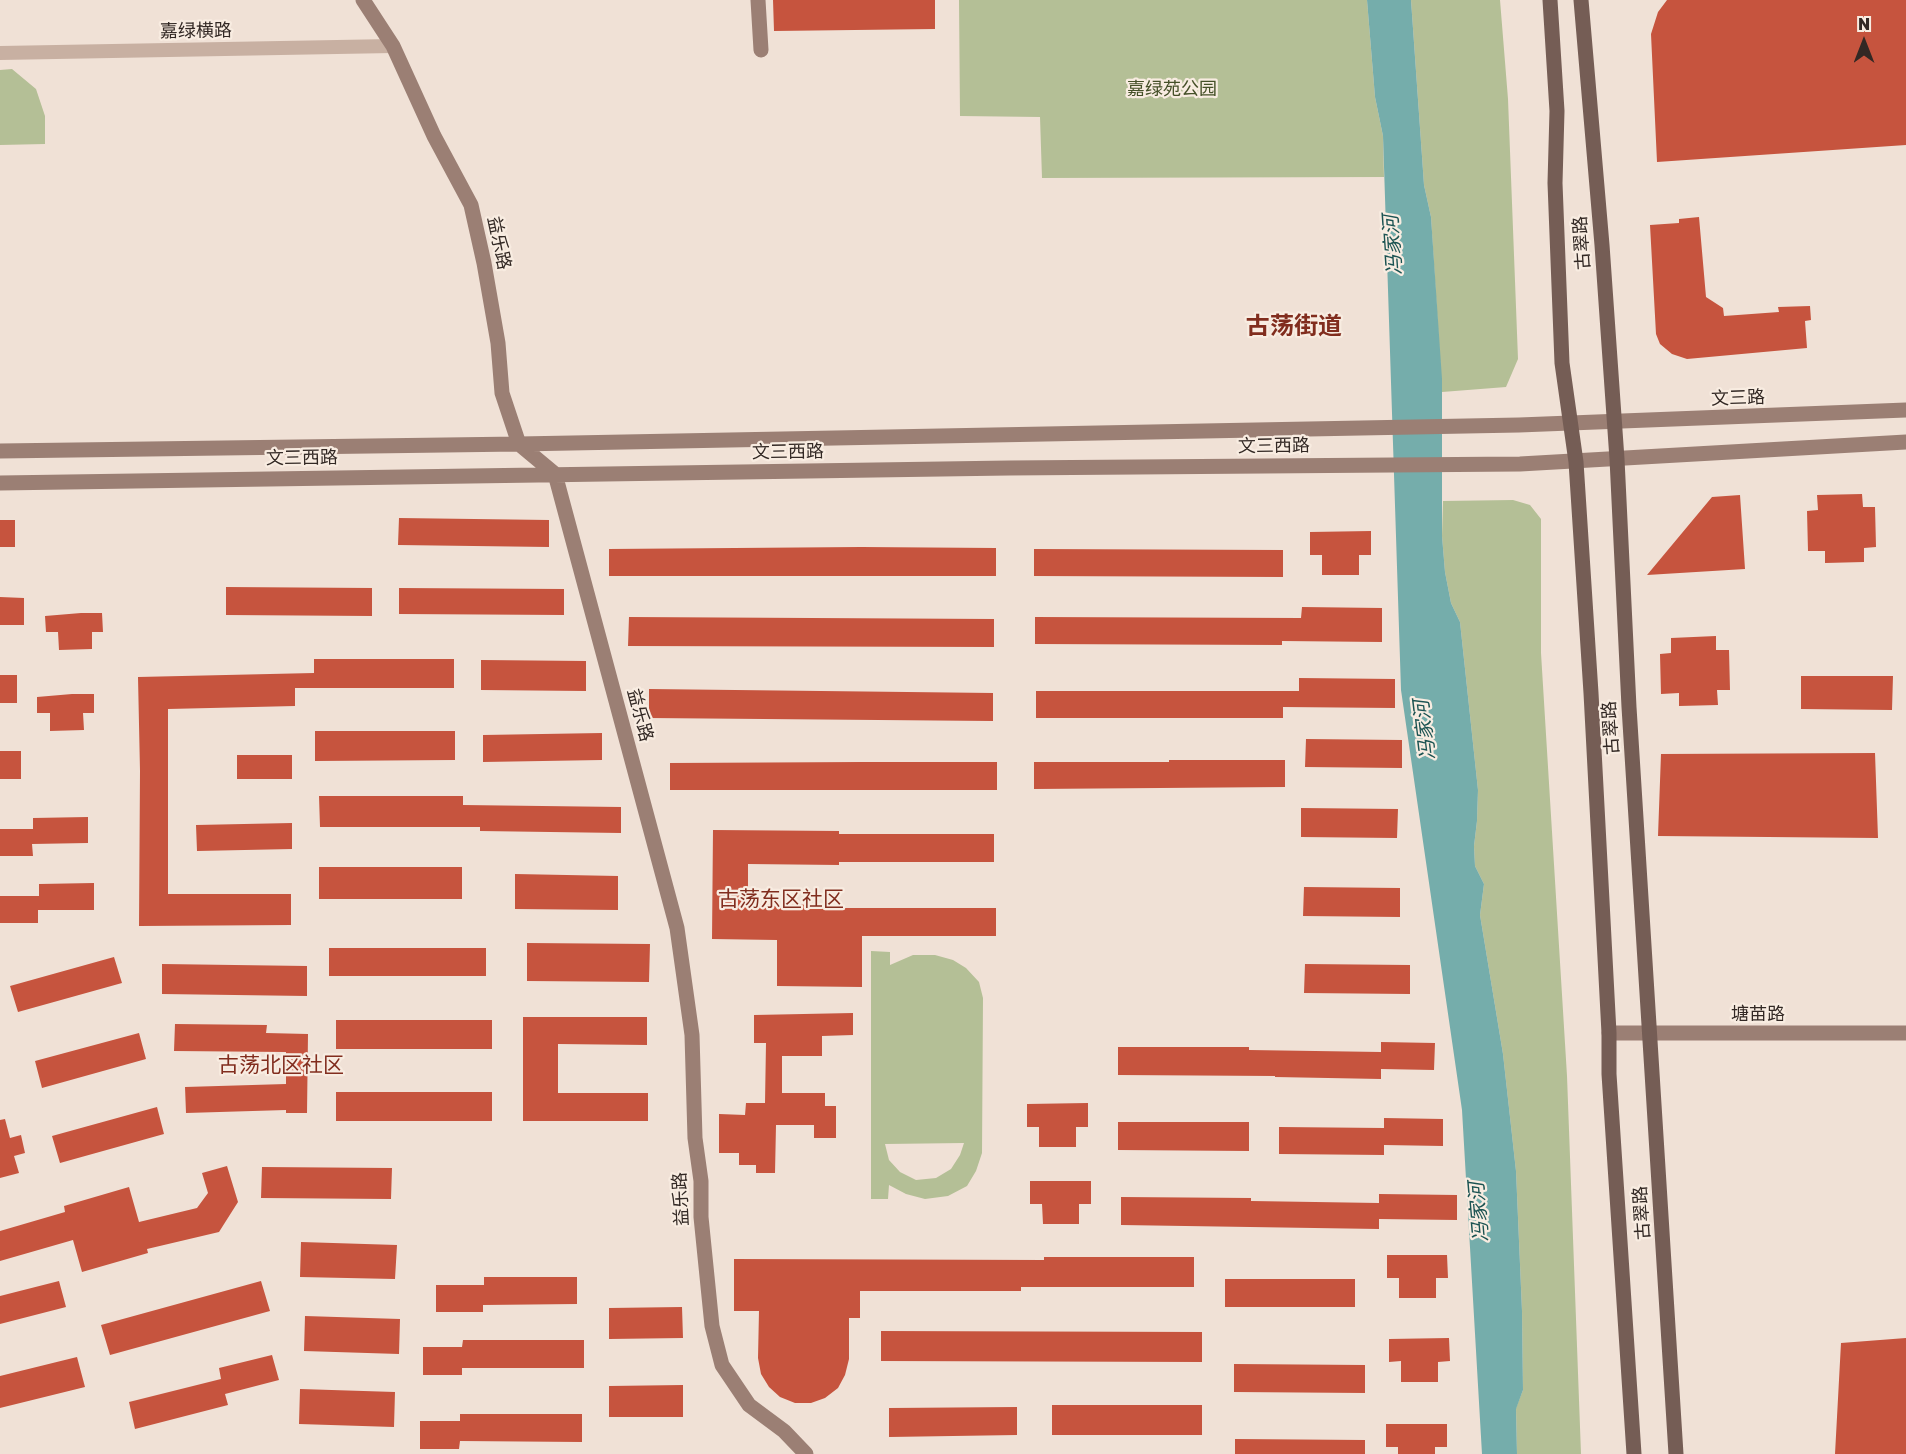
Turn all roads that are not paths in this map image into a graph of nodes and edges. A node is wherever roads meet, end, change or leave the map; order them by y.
1 (363, 0) edge
2 (758, 0) edge
3 (1550, 0) edge
4 (1581, 0) edge
5 (393, 46) junction
6 (762, 50) dead end
7 (0, 53) edge
8 (1906, 410) edge
9 (1571, 422) junction
10 (1614, 423) junction
11 (1906, 442) edge
12 (519, 444) junction
13 (0, 451) edge
14 (1617, 459) junction
15 (1576, 462) junction
16 (555, 474) junction
17 (0, 483) edge
18 (1610, 1033) junction
19 (1651, 1033) junction
20 (1906, 1033) edge
21 (806, 1454) edge
22 (1634, 1454) edge
23 (1677, 1454) edge

1 - 5 main road, 益乐路
2 - 6 main road
3 - 9 main road, 古翠路
4 - 10 main road, 古翠路
5 - 7 street, 嘉绿横路
5 - 12 main road, 益乐路
8 - 10 main road, 文三路
9 - 10 main road, 文三路
9 - 12 main road, 文三西路
9 - 15 main road, 古翠路
10 - 14 main road, 古翠路
11 - 14 main road
12 - 13 main road, 文三西路
12 - 16 main road
14 - 15 main road
14 - 19 main road, 古翠路
15 - 16 main road, 文三西路
15 - 18 main road, 古翠路
16 - 17 main road, 文三西路
16 - 21 main road, 益乐路
18 - 19 main road, 塘苗路
18 - 22 main road, 古翠路
19 - 20 main road, 塘苗路
19 - 23 main road, 古翠路

